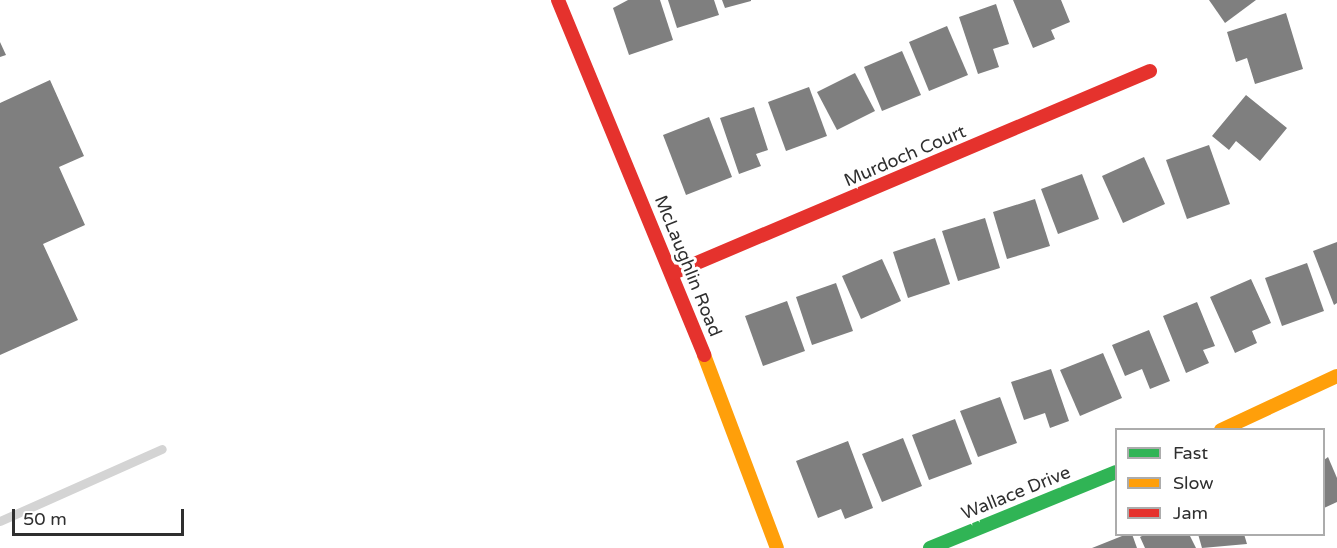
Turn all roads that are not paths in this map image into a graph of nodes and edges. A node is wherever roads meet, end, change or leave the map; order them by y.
1 (558, 0) edge
2 (1150, 71) dead end
3 (673, 273) junction
4 (1337, 376) edge
5 (1223, 428) edge
6 (162, 449) dead end
7 (1115, 472) edge
8 (0, 521) edge
9 (777, 548) edge
10 (930, 548) edge

1 - 3 street, McLaughlin Road
2 - 3 street, Murdoch Court
3 - 9 street, McLaughlin Road
4 - 5 street
6 - 8 lane
7 - 10 street, Wallace Drive

